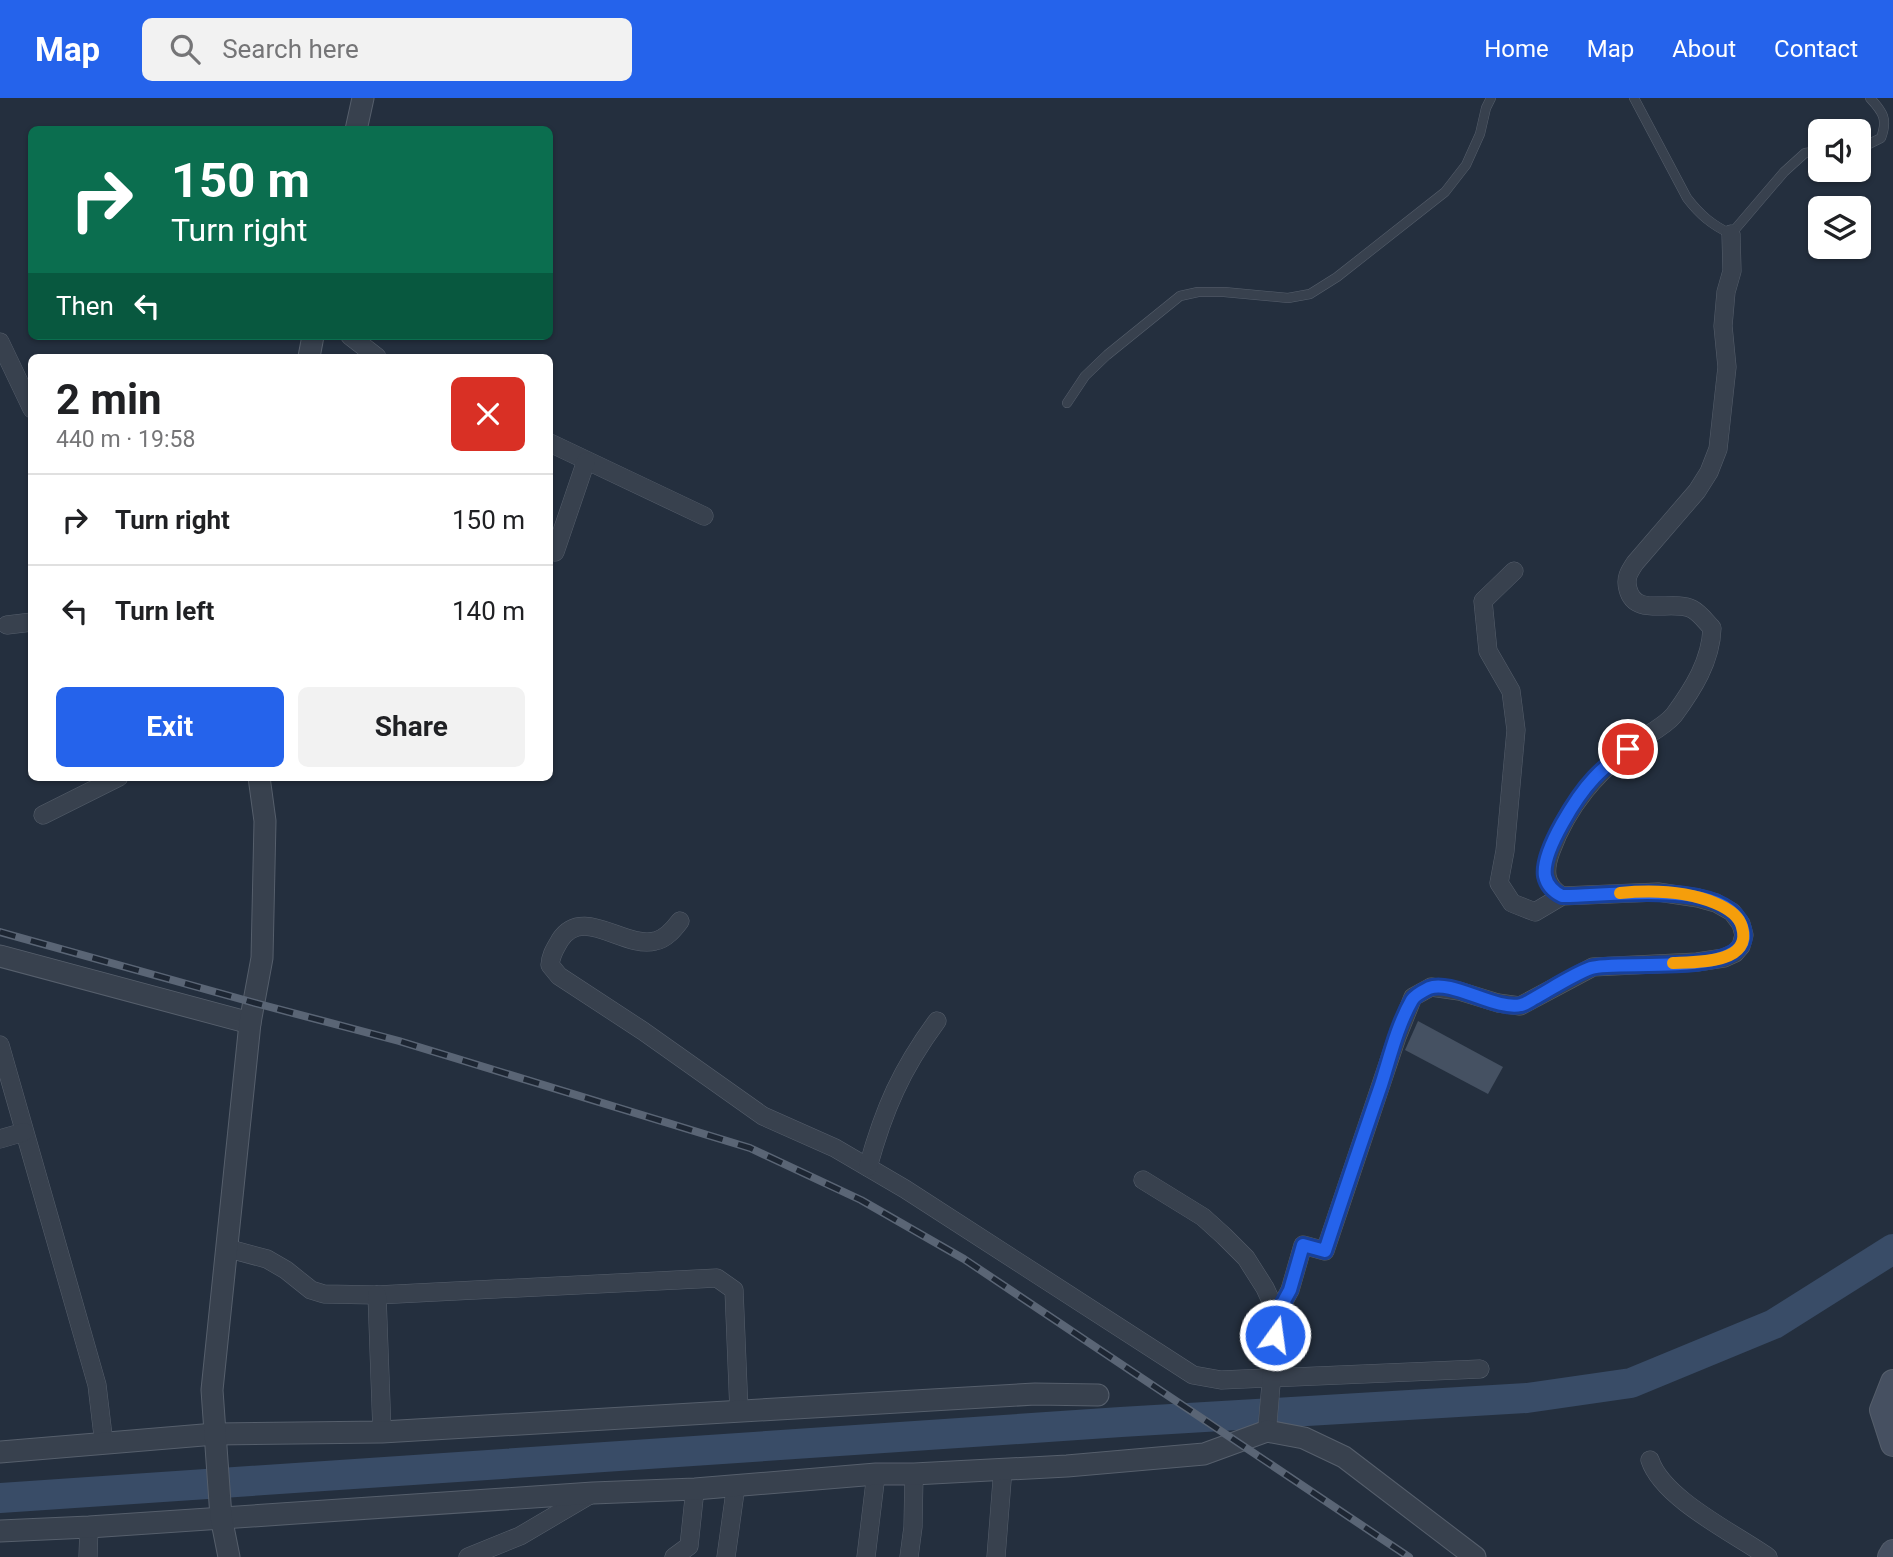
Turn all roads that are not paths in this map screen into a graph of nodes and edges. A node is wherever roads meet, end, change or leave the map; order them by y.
1 (363, 98) edge
2 (1491, 98) edge
3 (1634, 98) edge
4 (1870, 98) edge
5 (357, 126) edge
6 (1871, 143) edge
7 (1808, 153) edge
8 (1731, 234) junction
9 (355, 340) edge
10 (0, 342) edge
11 (373, 354) edge
12 (28, 401) edge
13 (1067, 403) dead end
14 (553, 444) edge
15 (586, 461) junction
16 (704, 516) dead end
17 (553, 552) edge
18 (1514, 571) dead end
19 (28, 622) edge
20 (6, 625) dead end
21 (111, 781) edge
22 (260, 781) edge
23 (43, 814) dead end
24 (1562, 896) junction
25 (680, 921) dead end
26 (0, 956) edge
27 (937, 1021) dead end
28 (250, 1023) junction
29 (0, 1045) edge
30 (24, 1132) junction
31 (0, 1139) edge
32 (867, 1167) junction
33 (1143, 1180) dead end
34 (226, 1248) junction
35 (377, 1295) junction
36 (1277, 1314) junction
37 (1480, 1369) dead end
38 (1271, 1382) junction
39 (1893, 1382) edge
40 (1098, 1395) dead end
41 (739, 1412) junction
42 (1268, 1425) junction
43 (382, 1432) junction
44 (216, 1441) junction
45 (104, 1444) junction
46 (1893, 1444) edge
47 (0, 1452) edge
48 (1650, 1461) dead end
49 (1003, 1468) junction
50 (876, 1474) junction
51 (914, 1474) junction
52 (736, 1485) junction
53 (695, 1489) junction
54 (593, 1493) junction
55 (221, 1509) junction
56 (89, 1527) junction
57 (0, 1531) edge
58 (694, 1551) edge
59 (1893, 1552) edge
60 (88, 1557) edge
61 (229, 1557) edge
62 (468, 1557) edge
63 (674, 1557) edge
64 (726, 1557) edge
65 (866, 1557) edge
66 (909, 1557) edge
67 (996, 1557) edge
68 (1475, 1557) edge
69 (1768, 1557) edge
70 (1890, 1557) edge

1 - 5 street
2 - 13 lane
3 - 8 lane
4 - 6 lane
7 - 8 lane
8 - 24 street
9 - 11 street
10 - 12 street
14 - 15 street
15 - 16 street
15 - 17 street
18 - 24 street
19 - 20 street
21 - 23 street
22 - 28 street
24 - 36 street
25 - 32 street
26 - 28 street
27 - 32 street
28 - 34 street
29 - 30 street
30 - 31 street
30 - 45 street
32 - 38 street
33 - 36 street
34 - 35 street
34 - 44 street
35 - 41 street
35 - 43 street
36 - 38 street
37 - 38 street
38 - 42 street
39 - 46 main road
40 - 41 street
41 - 43 street
42 - 49 street
42 - 68 street
43 - 44 street
44 - 45 street
44 - 55 street
45 - 47 street
48 - 69 street
49 - 51 street
49 - 67 street
50 - 51 street
50 - 52 street
50 - 65 street
51 - 66 street
52 - 53 street
52 - 64 street
53 - 54 street
53 - 58 street
54 - 55 street
54 - 62 street
55 - 56 street
55 - 61 street
56 - 57 street
56 - 60 street
58 - 63 street
59 - 70 main road

